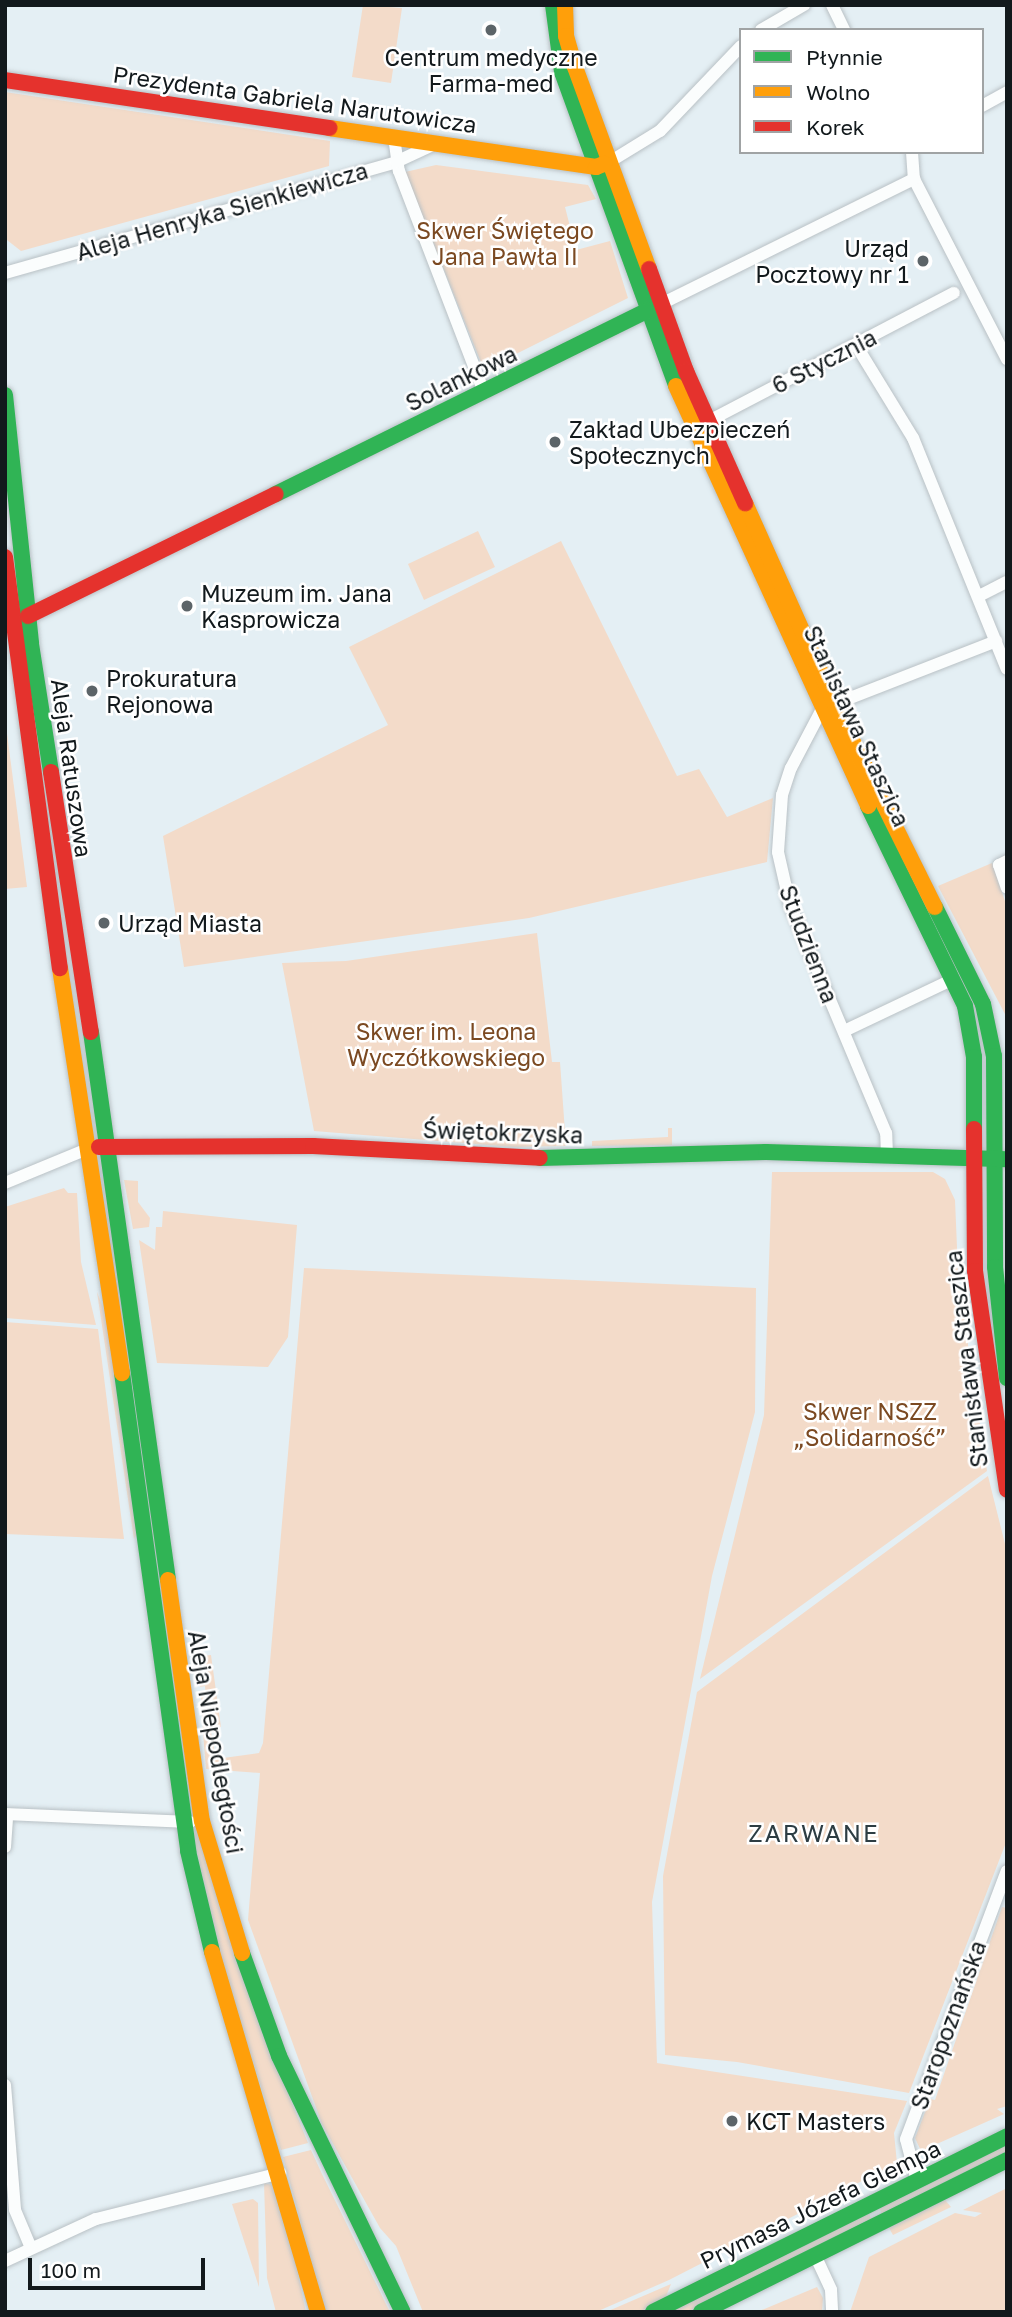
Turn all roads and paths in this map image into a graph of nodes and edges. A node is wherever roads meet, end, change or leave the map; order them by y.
1 (553, 5) edge
2 (565, 5) edge
3 (804, 5) edge
4 (832, 5) edge
5 (764, 28) edge
6 (843, 28) edge
7 (739, 48) edge
8 (5, 80) edge
9 (1005, 98) edge
10 (984, 105) edge
11 (394, 137) junction
12 (437, 143) junction
13 (912, 154) edge
14 (396, 162) junction
15 (603, 164) junction
16 (914, 179) junction
17 (5, 273) edge
18 (954, 293) dead end
19 (653, 308) junction
20 (1003, 340) edge
21 (856, 345) junction
22 (1007, 359) edge
23 (484, 393) junction
24 (5, 395) edge
25 (700, 425) junction
26 (5, 557) edge
27 (1007, 582) edge
28 (979, 596) junction
29 (29, 617) junction
30 (9, 625) edge
31 (996, 641) junction
32 (1007, 669) edge
33 (829, 707) junction
34 (1007, 862) edge
35 (1007, 888) edge
36 (71, 979) junction
37 (945, 983) dead end
38 (844, 1031) junction
39 (108, 1145) junction
40 (85, 1150) junction
41 (887, 1156) junction
42 (974, 1159) junction
43 (1000, 1159) edge
44 (5, 1183) edge
45 (1007, 1378) edge
46 (1007, 1490) edge
47 (6, 1814) edge
48 (202, 1821) junction
49 (183, 1822) junction
50 (5, 1847) edge
51 (1007, 1871) edge
52 (5, 2085) edge
53 (1007, 2136) edge
54 (1007, 2160) edge
55 (280, 2173) junction
56 (917, 2181) junction
57 (31, 2248) junction
58 (815, 2255) junction
59 (5, 2261) edge
60 (318, 2312) edge
61 (403, 2312) edge
62 (653, 2312) edge
63 (701, 2312) edge
64 (832, 2312) edge

1 - 15 street, Stanisława Staszica
2 - 15 street, Stanisława Staszica
3 - 5 street
4 - 6 street
7 - 15 street
8 - 11 street, Prezydenta Gabriela Narutowicza
9 - 10 street
11 - 12 street, Prezydenta Gabriela Narutowicza
11 - 14 street
12 - 14 street, Aleja Henryka Sienkiewicza
12 - 15 street, Prezydenta Gabriela Narutowicza
13 - 16 street
14 - 17 street, Aleja Henryka Sienkiewicza
14 - 23 street
15 - 19 street, Stanisława Staszica
16 - 19 street, Solankowa
16 - 20 street
18 - 21 street, 6 Stycznia
19 - 23 street, Solankowa
19 - 25 street, Stanisława Staszica
20 - 22 street
21 - 25 street, 6 Stycznia
21 - 28 street
23 - 29 street, Solankowa
24 - 29 street, Aleja Ratuszowa
25 - 33 street, Stanisława Staszica
26 - 30 street, Aleja Ratuszowa
27 - 28 street
28 - 31 street
29 - 36 street, Aleja Ratuszowa
30 - 36 street, Aleja Ratuszowa
31 - 32 street
31 - 33 street
33 - 38 street, Studzienna
33 - 42 street, Stanisława Staszica
33 - 43 street, Stanisława Staszica
34 - 35 street
36 - 39 street, Aleja Ratuszowa
36 - 40 street, Aleja Ratuszowa
37 - 38 street
38 - 41 street, Studzienna
39 - 40 street, Świętokrzyska
39 - 41 street, Świętokrzyska
39 - 48 street, Aleja Niepodległości
40 - 44 street, Świętokrzyska
40 - 49 street, Aleja Niepodległości
41 - 42 street, Świętokrzyska
42 - 43 street, Świętokrzyska
42 - 46 street, Stanisława Staszica
43 - 45 street, Stanisława Staszica
47 - 49 street
47 - 50 street
48 - 49 street
48 - 61 street, Aleja Niepodległości
49 - 55 street, Aleja Niepodległości
51 - 56 street, Staropoznańska
52 - 57 street
53 - 56 street, Prymasa Józefa Glempa
54 - 58 street, Prymasa Józefa Glempa
55 - 57 street
55 - 60 street, Aleja Niepodległości
56 - 62 street, Prymasa Józefa Glempa
57 - 59 street
58 - 63 street, Prymasa Józefa Glempa
58 - 64 street

